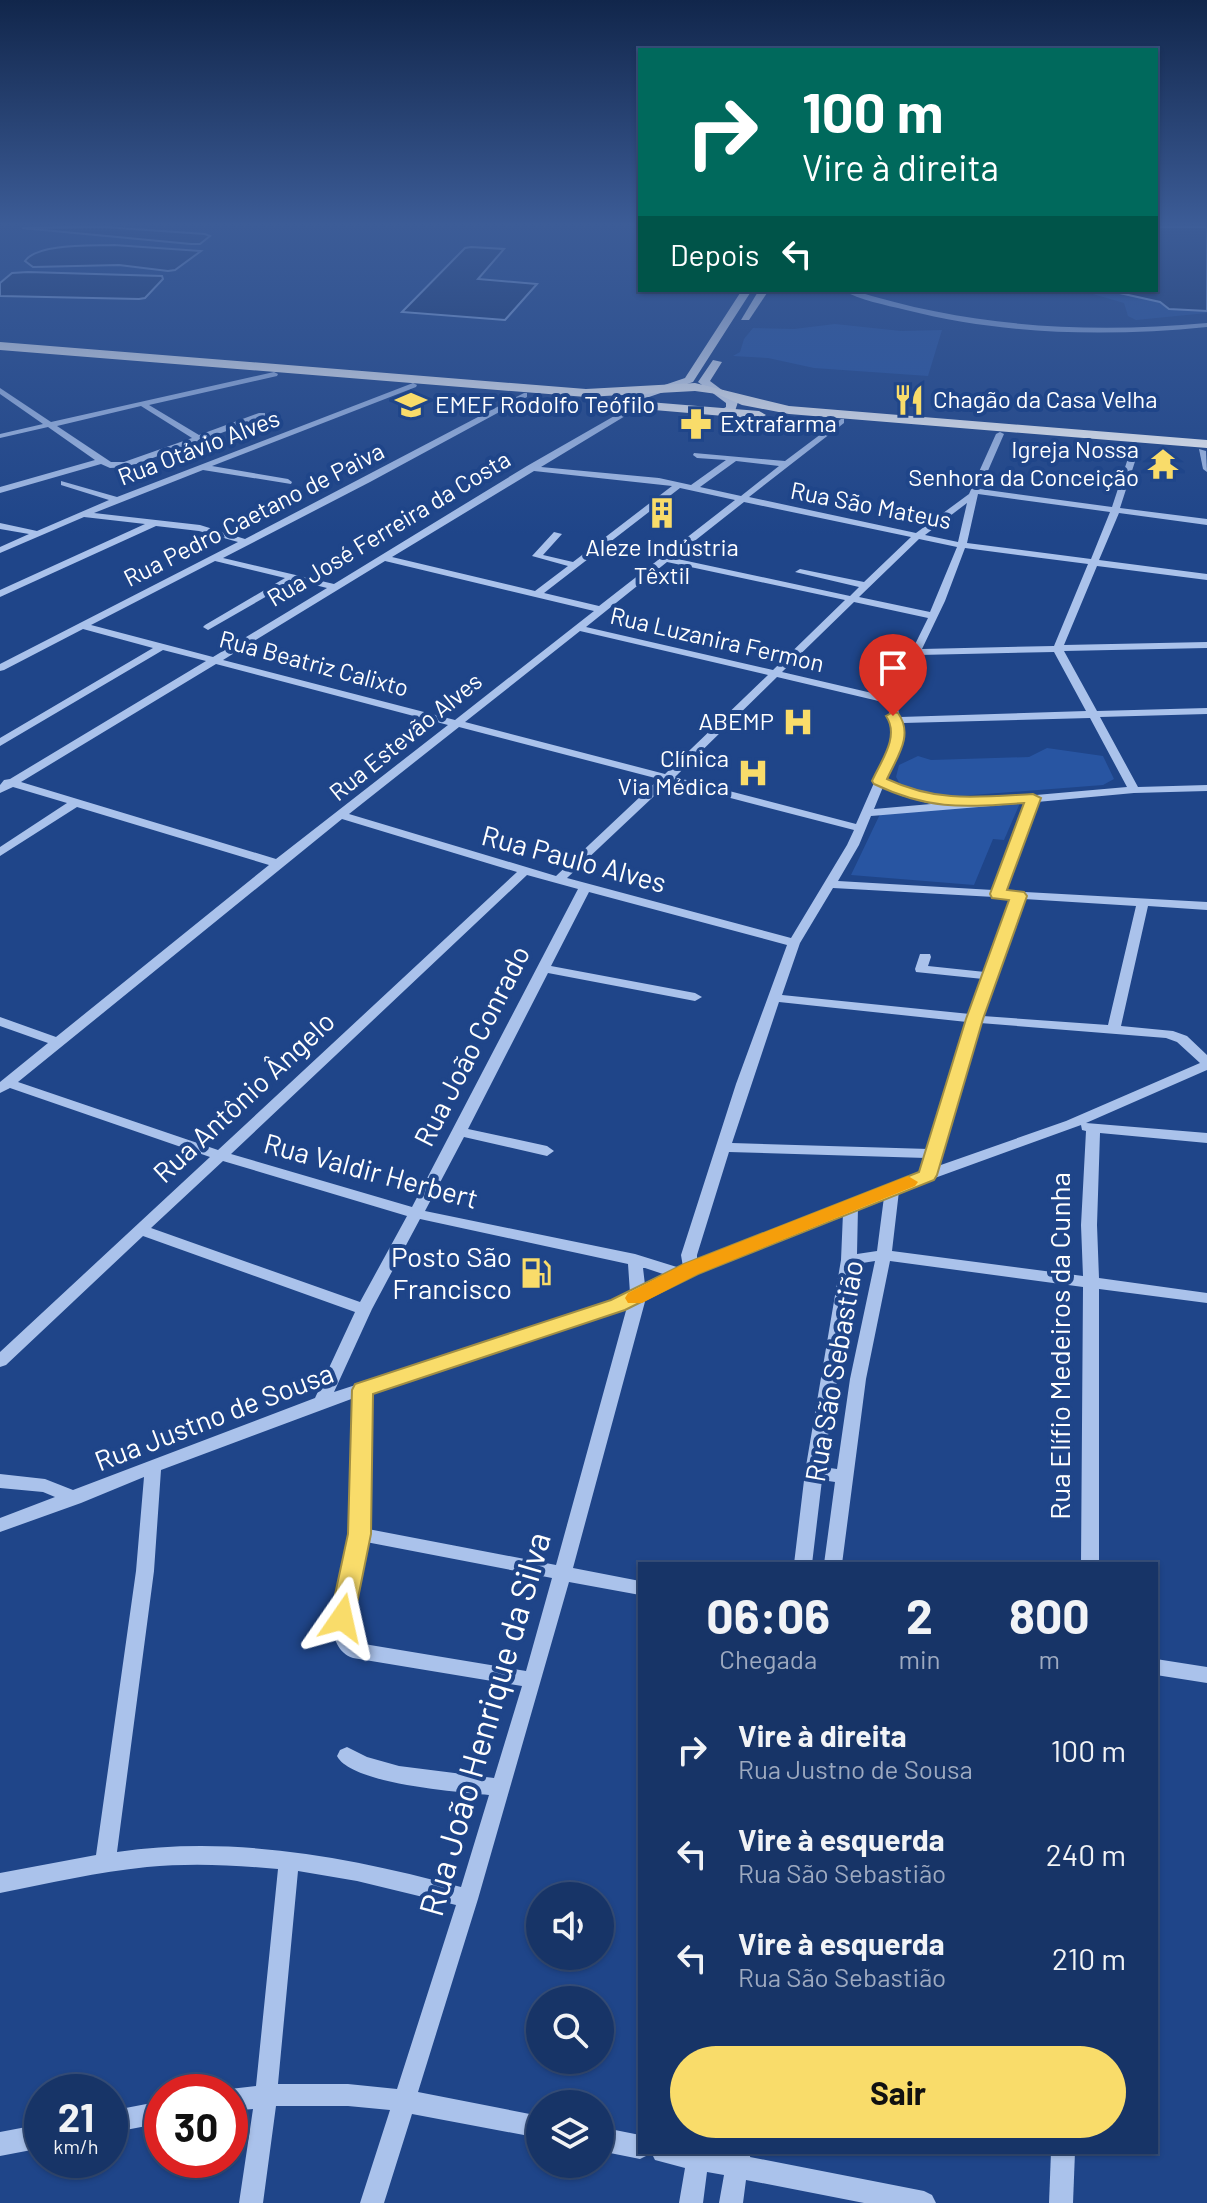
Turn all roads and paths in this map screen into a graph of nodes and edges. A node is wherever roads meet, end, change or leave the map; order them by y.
1 (721, 330) edge
2 (0, 346) edge
3 (0, 352) edge
4 (722, 355) dead end
5 (256, 373) junction
6 (274, 374) junction
7 (413, 385) junction
8 (666, 389) junction
9 (0, 390) edge
10 (720, 391) junction
11 (524, 395) junction
12 (143, 404) junction
13 (637, 405) junction
14 (122, 406) junction
15 (723, 412) junction
16 (262, 415) dead end
17 (841, 421) junction
18 (48, 423) junction
19 (0, 434) edge
20 (1000, 434) junction
21 (197, 437) junction
22 (1136, 446) junction
23 (1205, 449) edge
24 (697, 455) dead end
25 (734, 459) junction
26 (106, 463) junction
27 (788, 464) junction
28 (203, 467) junction
29 (529, 468) junction
30 (1207, 469) edge
31 (288, 482) dead end
32 (64, 483) dead end
33 (679, 485) junction
34 (2, 487) edge
35 (693, 488) junction
36 (974, 493) junction
37 (117, 500) junction
38 (742, 500) junction
39 (1115, 511) junction
40 (84, 515) junction
41 (1207, 522) edge
42 (155, 523) junction
43 (0, 526) edge
44 (40, 534) junction
45 (557, 534) dead end
46 (916, 537) junction
47 (247, 542) junction
48 (961, 545) junction
49 (0, 550) edge
50 (213, 558) junction
51 (384, 558) junction
52 (664, 559) junction
53 (1094, 561) junction
54 (575, 565) junction
55 (800, 572) dead end
56 (294, 577) junction
57 (1207, 577) edge
58 (866, 585) junction
59 (335, 587) junction
60 (0, 594) edge
61 (537, 594) junction
62 (850, 601) junction
63 (602, 610) junction
64 (933, 616) junction
65 (81, 626) junction
66 (208, 627) dead end
67 (579, 628) junction
68 (1207, 645) edge
69 (162, 647) junction
70 (1058, 649) junction
71 (915, 652) junction
72 (213, 660) junction
73 (3, 664) edge
74 (776, 674) junction
75 (892, 701) junction
76 (1207, 711) edge
77 (1092, 714) junction
78 (896, 720) junction
79 (455, 724) junction
80 (0, 743) edge
81 (666, 779) junction
82 (879, 781) junction
83 (4, 784) edge
84 (1134, 790) junction
85 (1205, 791) edge
86 (1033, 798) junction
87 (75, 803) junction
88 (953, 803) junction
89 (867, 813) junction
90 (343, 816) junction
91 (860, 828) junction
92 (0, 852) edge
93 (279, 864) junction
94 (525, 871) junction
95 (558, 880) junction
96 (831, 884) junction
97 (585, 887) junction
98 (998, 894) junction
99 (1019, 896) junction
100 (1143, 902) junction
101 (1207, 906) edge
102 (794, 943) junction
103 (925, 957) dead end
104 (543, 968) junction
105 (990, 976) junction
106 (695, 997) dead end
107 (777, 998) junction
108 (975, 1019) junction
109 (0, 1021) edge
110 (1114, 1030) junction
111 (58, 1042) junction
112 (1207, 1064) edge
113 (4, 1086) edge
114 (1071, 1124) junction
115 (1093, 1128) junction
116 (460, 1132) junction
117 (1207, 1138) edge
118 (724, 1147) junction
119 (547, 1151) dead end
120 (932, 1154) junction
121 (219, 1156) junction
122 (928, 1175) junction
123 (892, 1188) junction
124 (851, 1206) junction
125 (416, 1214) junction
126 (141, 1230) junction
127 (884, 1255) junction
128 (635, 1259) junction
129 (849, 1260) junction
130 (686, 1272) junction
131 (1091, 1283) junction
132 (638, 1297) junction
133 (1207, 1298) edge
134 (364, 1309) junction
135 (0, 1361) edge
136 (829, 1375) junction
137 (858, 1379) junction
138 (362, 1390) junction
139 (321, 1402) junction
140 (153, 1467) junction
141 (814, 1472) junction
142 (845, 1477) junction
143 (0, 1481) edge
144 (75, 1498) junction
145 (0, 1525) edge
146 (359, 1534) junction
147 (803, 1562) edge
148 (833, 1562) edge
149 (1090, 1562) edge
150 (563, 1575) junction
151 (638, 1588) edge
152 (1158, 1667) edge
153 (1207, 1675) edge
154 (533, 1680) junction
155 (347, 1756) dead end
156 (501, 1788) junction
157 (289, 1859) junction
158 (105, 1864) junction
159 (0, 1883) edge
160 (468, 1899) junction
161 (266, 2094) junction
162 (248, 2097) edge
163 (403, 2098) junction
164 (526, 2124) edge
165 (24, 2139) edge
166 (614, 2142) edge
167 (0, 2144) edge
168 (638, 2147) edge
169 (1063, 2154) edge
170 (699, 2156) edge
171 (738, 2159) edge
172 (251, 2203) edge
173 (372, 2203) edge
174 (691, 2203) edge
175 (731, 2203) edge
176 (924, 2203) edge
177 (1061, 2203) edge

1 - 8 main road
2 - 8 highway
3 - 5 highway
4 - 10 main road
5 - 6 highway
5 - 14 street
6 - 7 highway
6 - 12 street
7 - 11 highway
7 - 28 street, Rua Otávio Alves
8 - 10 highway
8 - 13 main road
9 - 18 street
10 - 15 main road
10 - 23 highway
11 - 13 highway
11 - 47 street, Rua Pedro Caetano de Paiva
12 - 14 street
12 - 21 street
13 - 15 highway
13 - 29 street, Rua José Ferreira da Costa
14 - 18 street
15 - 17 highway
16 - 21 street
17 - 20 highway
17 - 27 street, Rua Estevão Alves
18 - 19 street
18 - 26 street
20 - 22 highway
20 - 36 street
21 - 26 street
22 - 23 highway
22 - 39 street
23 - 30 street
24 - 25 street
25 - 27 street
25 - 35 street
26 - 34 street
27 - 38 street, Rua Estevão Alves
28 - 31 street
28 - 37 street, Rua Otávio Alves
29 - 33 street, Rua São Mateus
29 - 51 street, Rua José Ferreira da Costa
32 - 37 street
33 - 35 street, Rua São Mateus
33 - 54 street
35 - 38 street, Rua São Mateus
36 - 39 street
36 - 46 street
36 - 48 street
37 - 40 street, Rua Otávio Alves
38 - 46 street, Rua São Mateus
38 - 52 street, Rua Estevão Alves
39 - 41 street
39 - 53 street
40 - 42 street
40 - 44 street, Rua Otávio Alves
42 - 47 street
42 - 60 street
43 - 44 street
44 - 49 street, Rua Otávio Alves
45 - 54 street
46 - 48 street, Rua São Mateus
46 - 58 street
47 - 50 street, Rua Pedro Caetano de Paiva
48 - 53 street, Rua São Mateus
48 - 64 street
50 - 56 street
50 - 65 street, Rua Pedro Caetano de Paiva
51 - 59 street, Rua José Ferreira da Costa
51 - 61 street, Rua Luzanira Fermon
52 - 62 street
52 - 63 street, Rua Estevão Alves
53 - 57 street, Rua São Mateus
53 - 70 street
54 - 61 street
55 - 58 street
56 - 59 street
56 - 66 street
58 - 62 street
59 - 72 street, Rua José Ferreira da Costa
61 - 63 street, Rua Luzanira Fermon
62 - 64 street
62 - 74 street
63 - 67 street, Rua Estevão Alves
64 - 71 street
65 - 69 street, Rua Beatriz Calixto
65 - 73 street, Rua Pedro Caetano de Paiva
67 - 74 street, Rua Luzanira Fermon
67 - 79 street, Rua Estevão Alves
68 - 70 street
69 - 72 street, Rua Beatriz Calixto
69 - 80 street
70 - 71 street
70 - 77 street
71 - 75 street
72 - 79 street, Rua Beatriz Calixto
72 - 83 street, Rua José Ferreira da Costa
74 - 75 street, Rua Luzanira Fermon
74 - 81 street
75 - 78 street
76 - 77 street
77 - 78 street
77 - 84 street
78 - 82 street
79 - 81 street, Rua Beatriz Calixto
79 - 90 street, Rua Estevão Alves
81 - 91 street, Rua Beatriz Calixto
81 - 95 street
82 - 88 street
82 - 89 street
83 - 87 street
84 - 85 street
84 - 86 street
86 - 88 street
86 - 98 street
87 - 92 street
87 - 93 street
88 - 89 street
89 - 91 street
90 - 93 street, Rua Estevão Alves
90 - 94 street, Rua Paulo Alves
91 - 96 street
93 - 111 street, Rua Estevão Alves
94 - 95 street, Rua Paulo Alves
94 - 121 street, Rua Antônio Ângelo
95 - 97 street, Rua Paulo Alves
96 - 98 street
96 - 102 street
97 - 102 street, Rua Paulo Alves
97 - 104 street, Rua João Conrado
98 - 99 street
99 - 100 street
99 - 105 street
100 - 101 street
100 - 110 street
102 - 107 street
103 - 105 street
104 - 106 street
104 - 116 street, Rua João Conrado
105 - 108 street
107 - 108 street
107 - 118 street
108 - 110 street
108 - 120 street
109 - 111 street
110 - 112 street
111 - 113 street, Rua Estevão Alves
112 - 114 street, Rua Justno de Sousa
113 - 121 street, Rua Valdir Herbert
114 - 115 street
114 - 122 street, Rua Justno de Sousa
115 - 117 street
115 - 131 street, Rua Elífio Medeiros da Cunha
116 - 119 street
116 - 125 street, Rua João Conrado
118 - 120 street
118 - 130 street
120 - 122 street
121 - 125 street, Rua Valdir Herbert
121 - 126 street, Rua Antônio Ângelo
122 - 123 street, Rua Justno de Sousa
123 - 124 street, Rua Justno de Sousa
123 - 127 street, Rua São Sebastião
124 - 129 street, Rua São Sebastião
124 - 130 street, Rua Justno de Sousa
125 - 128 street, Rua Valdir Herbert
125 - 134 street, Rua João Conrado
126 - 134 street
126 - 135 street, Rua Antônio Ângelo
127 - 129 street
127 - 131 street
127 - 137 street, Rua São Sebastião
128 - 130 street, Rua Valdir Herbert
128 - 132 street, Rua João Henrique da Silva
129 - 136 street, Rua São Sebastião
130 - 132 street, Rua Justno de Sousa
131 - 133 street
131 - 149 street, Rua Elífio Medeiros da Cunha
132 - 138 street, Rua Justno de Sousa
132 - 150 street, Rua João Henrique da Silva
134 - 139 street, Rua João Conrado
136 - 137 street
136 - 141 street, Rua São Sebastião
137 - 142 street, Rua São Sebastião
138 - 139 street, Rua Justno de Sousa
138 - 146 street
139 - 140 street, Rua Justno de Sousa
140 - 144 street, Rua Justno de Sousa
140 - 158 street
141 - 142 street
141 - 147 street, Rua São Sebastião
142 - 148 street, Rua São Sebastião
143 - 144 street
144 - 145 street, Rua Justno de Sousa
146 - 150 street
146 - 154 street
150 - 151 street
150 - 154 street, Rua João Henrique da Silva
152 - 153 street
154 - 156 street, Rua João Henrique da Silva
155 - 156 street
156 - 160 street, Rua João Henrique da Silva
157 - 158 street
157 - 160 street
157 - 161 street
158 - 159 street
160 - 163 street, Rua João Henrique da Silva
161 - 162 street
161 - 163 street
161 - 172 street
163 - 164 street
163 - 173 street, Rua João Henrique da Silva
165 - 167 street
166 - 168 street
169 - 177 street
170 - 171 street
170 - 174 street
171 - 175 street
171 - 176 street

